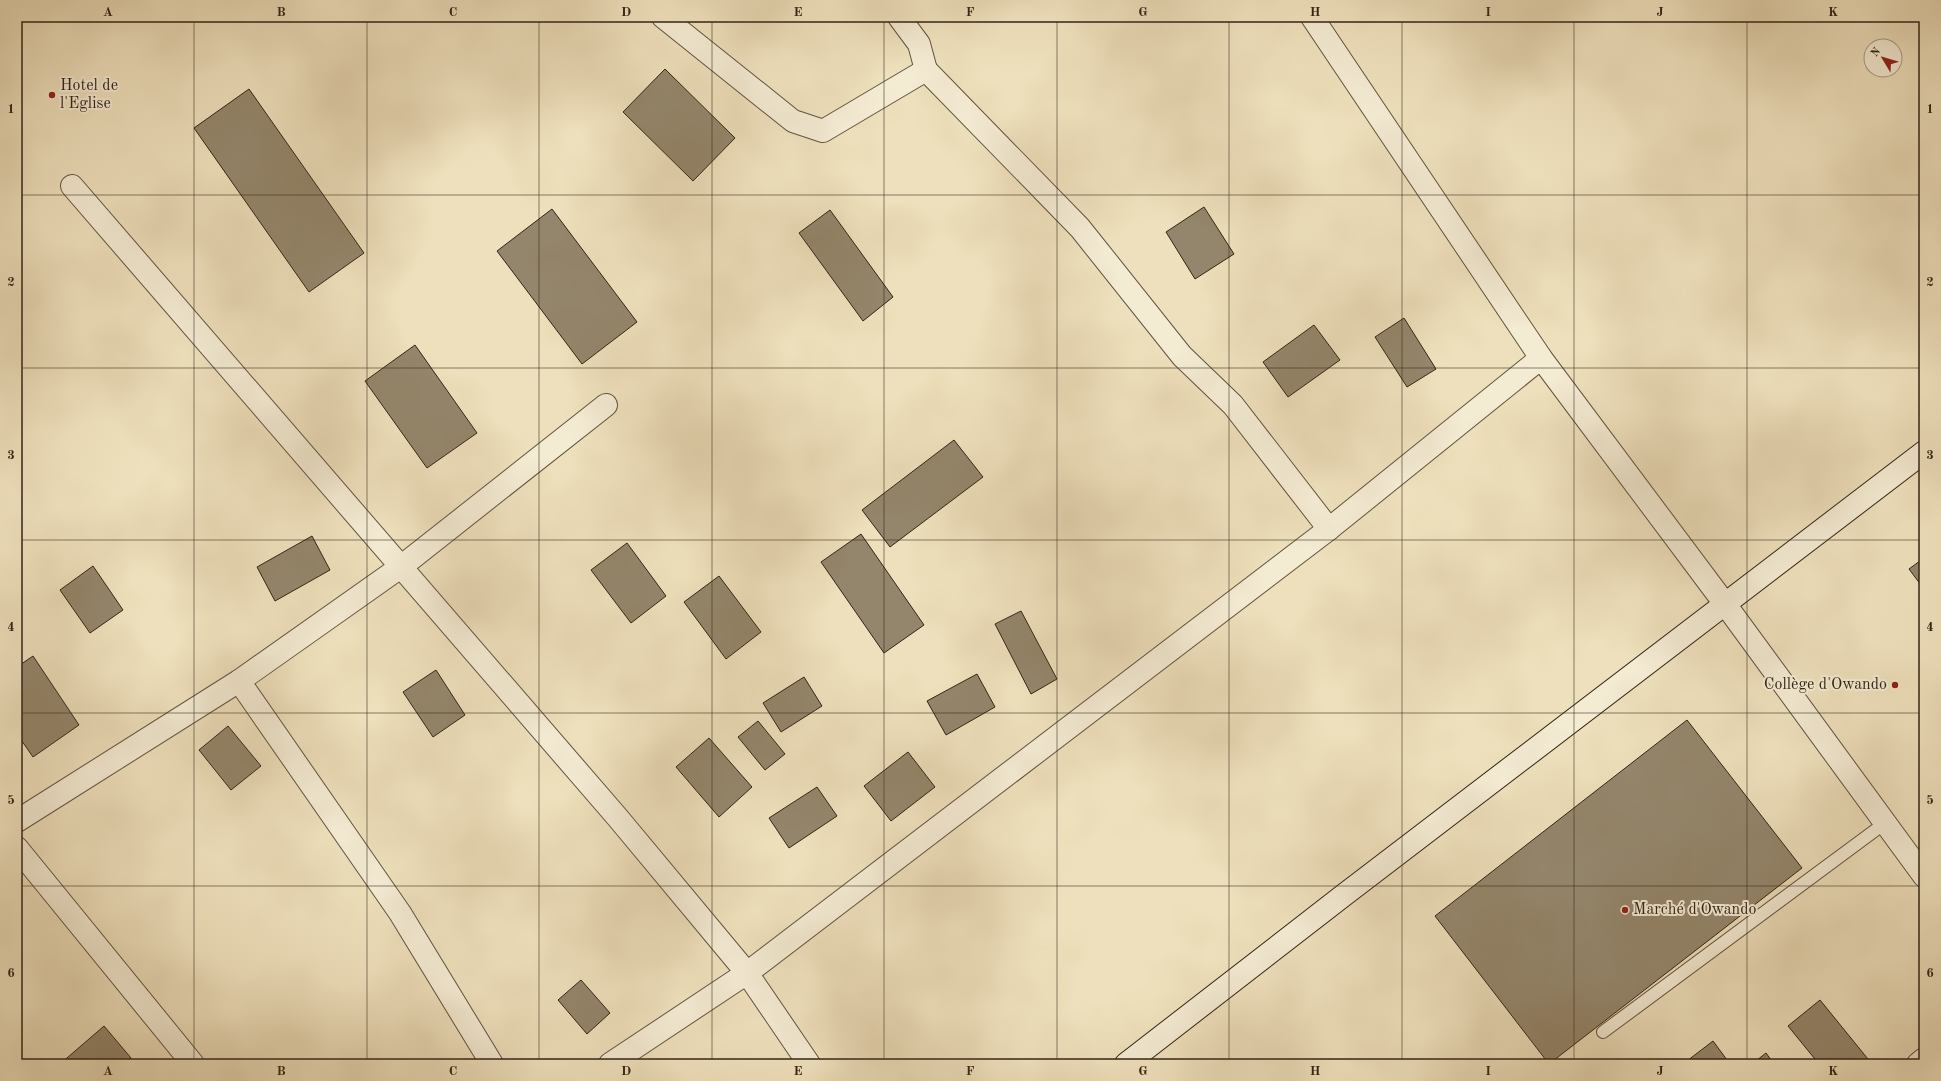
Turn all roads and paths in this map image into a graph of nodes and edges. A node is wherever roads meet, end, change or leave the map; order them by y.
1 (663, 17) edge
2 (899, 17) edge
3 (1312, 17) edge
4 (926, 70) junction
5 (72, 186) dead end
6 (1541, 358) junction
7 (606, 405) dead end
8 (1924, 452) edge
9 (1329, 529) junction
10 (402, 566) junction
11 (1726, 604) junction
12 (239, 681) junction
13 (17, 821) edge
14 (1885, 822) junction
15 (17, 848) edge
16 (1924, 876) edge
17 (748, 973) junction
18 (1603, 1032) dead end
19 (1924, 1059) edge
20 (193, 1064) edge
21 (492, 1064) edge
22 (610, 1064) edge
23 (809, 1064) edge
24 (1126, 1064) edge
25 (1918, 1064) edge

1 - 4 street
2 - 4 street
3 - 6 street
4 - 9 street
5 - 10 street
6 - 9 street
6 - 11 street
7 - 10 street
8 - 11 street
9 - 17 street
10 - 12 street
10 - 17 street
11 - 14 street
11 - 24 street
12 - 13 street
12 - 21 street
14 - 16 street
14 - 18 lane
15 - 20 street
17 - 22 street
17 - 23 street
19 - 25 street

